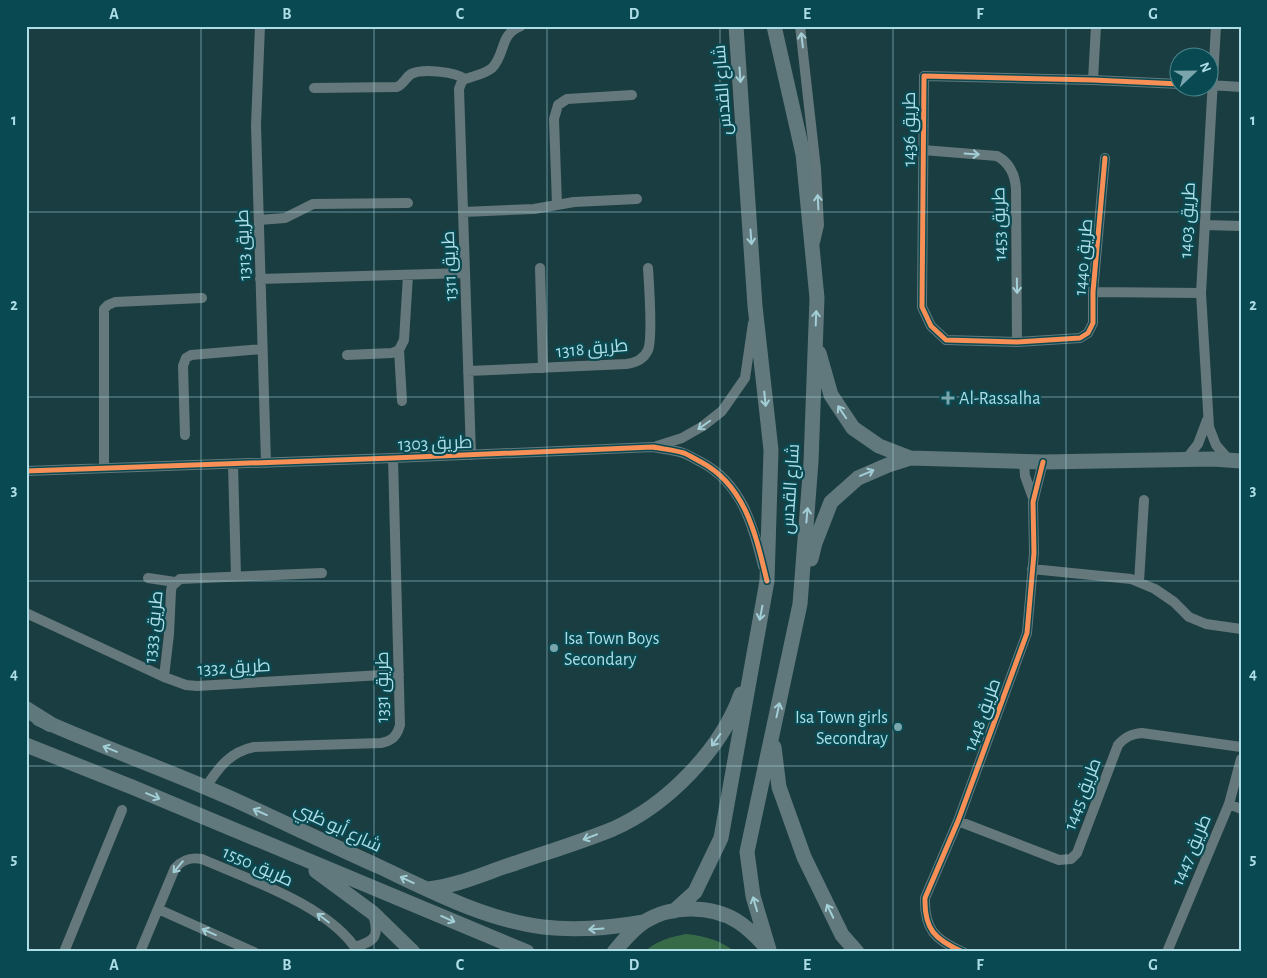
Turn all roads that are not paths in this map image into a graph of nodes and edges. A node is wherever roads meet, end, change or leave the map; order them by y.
1 (260, 26) edge
2 (521, 26) edge
3 (736, 26) edge
4 (774, 26) edge
5 (800, 26) edge
6 (1096, 26) edge
7 (1216, 26) edge
8 (1214, 48) edge
9 (466, 79) junction
10 (1093, 80) junction
11 (1170, 84) edge
12 (1220, 86) edge
13 (1241, 87) edge
14 (314, 88) dead end
15 (632, 95) dead end
16 (1210, 98) edge
17 (923, 150) junction
18 (1105, 158) dead end
19 (637, 199) dead end
20 (408, 203) dead end
21 (557, 205) junction
22 (464, 212) junction
23 (259, 220) junction
24 (1205, 225) junction
25 (1241, 226) edge
26 (812, 250) junction
27 (540, 268) dead end
28 (648, 268) dead end
29 (465, 273) junction
30 (408, 275) junction
31 (260, 279) junction
32 (1093, 292) junction
33 (1201, 293) junction
34 (202, 298) dead end
35 (755, 306) junction
36 (815, 339) junction
37 (946, 340) joint
38 (1017, 342) junction
39 (262, 349) junction
40 (399, 350) junction
41 (347, 355) dead end
42 (542, 368) junction
43 (468, 372) junction
44 (402, 401) dead end
45 (1208, 417) junction
46 (184, 435) dead end
47 (653, 447) junction
48 (471, 455) junction
49 (393, 458) junction
50 (910, 458) junction
51 (1186, 459) junction
52 (1235, 461) edge
53 (1024, 462) junction
54 (1043, 462) junction
55 (266, 463) junction
56 (233, 464) junction
57 (104, 468) junction
58 (26, 471) edge
59 (1144, 500) dead end
60 (1033, 502) junction
61 (1032, 569) junction
62 (322, 573) dead end
63 (236, 576) junction
64 (148, 578) dead end
65 (175, 582) junction
66 (767, 582) junction
67 (1139, 582) junction
68 (800, 604) junction
69 (26, 613) edge
70 (1241, 629) edge
71 (751, 664) junction
72 (399, 674) junction
73 (164, 677) junction
74 (26, 709) edge
75 (26, 714) edge
76 (50, 724) junction
77 (772, 737) junction
78 (26, 745) edge
79 (1241, 748) edge
80 (1241, 759) edge
81 (206, 787) junction
82 (1229, 804) junction
83 (1241, 809) edge
84 (122, 810) dead end
85 (958, 821) junction
86 (299, 858) junction
87 (426, 889) junction
88 (158, 909) junction
89 (674, 911) junction
90 (373, 913) junction
91 (644, 922) junction
92 (356, 949) edge
93 (769, 951) edge
94 (64, 952) edge
95 (140, 952) edge
96 (254, 952) edge
97 (413, 952) edge
98 (527, 952) edge
99 (614, 952) edge
100 (857, 952) edge
101 (963, 952) edge
102 (1166, 952) edge

1 - 23 street, طريق 1313
2 - 9 street
3 -> 35 main road, شارع القدس
4 - 26 main road, شارع القدس
26 -> 5 street
6 - 10 street
7 - 8 street, طريق 1403
9 - 14 street
9 - 22 street, طريق 1311
10 - 11 street, طريق 1436
10 - 17 street, طريق 1436
12 - 13 street
15 - 21 street
16 - 24 street, طريق 1403
17 - 37 street, طريق 1436
17 -> 38 street, طريق 1453
18 - 32 street, طريق 1440
19 - 21 street
20 - 23 street
21 - 22 street
22 - 29 street, طريق 1311
23 - 31 street, طريق 1313
24 - 25 street
24 - 33 street, طريق 1403
36 -> 26 main road, شارع القدس
27 - 42 street, طريق 1318
28 - 42 street, طريق 1318
29 - 30 street
29 - 43 street, طريق 1311
30 - 31 street
30 - 40 street
31 - 39 street, طريق 1313
32 - 33 street
32 - 38 street, طريق 1440
33 - 45 street, طريق 1403
34 - 57 street
35 -> 47 street, طريق 1303
35 -> 66 main road, شارع القدس
50 -> 36 main road, طريق 1403
68 -> 36 main road, شارع القدس
37 - 38 street, طريق 1440
39 - 46 street
39 - 55 street, طريق 1313
40 - 41 street
40 - 44 street
42 - 43 street, طريق 1318
43 - 48 street, طريق 1311
45 - 51 street, طريق 1403
45 - 52 street, طريق 1403
47 - 48 street, طريق 1303
47 - 66 street, طريق 1303
48 - 49 street, طريق 1303
49 - 55 street, طريق 1303
49 - 72 street, طريق 1331
50 - 53 main road, طريق 1403
68 -> 50 main road, طريق 1403
51 - 52 main road, طريق 1403
51 - 54 main road, طريق 1403
53 - 54 main road, طريق 1403
53 - 60 street, طريق 1448
54 - 60 street, طريق 1448
55 - 56 street, طريق 1303
56 - 57 street, طريق 1303
56 - 63 street
57 - 58 street, طريق 1303
59 - 67 street
60 - 61 street, طريق 1448
61 - 67 street
61 - 85 street, طريق 1448
62 - 63 street, طريق 1333
63 - 65 street, طريق 1333
64 - 65 street
65 - 73 street, طريق 1333
66 -> 71 main road, شارع القدس
67 - 70 street
77 -> 68 main road, شارع القدس
69 - 73 street, طريق 1332
71 -> 87 main road
71 - 89 main road, شارع القدس
72 - 73 street, طريق 1332
72 - 81 street, طريق 1331
74 - 76 main road
75 - 76 main road, شارع أبو ظبي
81 -> 76 main road, شارع أبو ظبي
93 -> 77 main road, شارع القدس
100 -> 77 main road
78 -> 86 main road
79 - 85 street, طريق 1445
80 - 82 street, طريق 1447
87 -> 81 main road, شارع أبو ظبي
82 - 83 street
82 - 102 street, طريق 1447
84 - 94 street
85 - 101 street, طريق 1448
86 - 90 main road
86 -> 98 main road
91 -> 87 main road, شارع أبو ظبي
92 -> 88 street, طريق 1550
88 - 95 street, طريق 1550
96 -> 88 street
89 - 91 main road
89 - 93 main road
90 - 92 street
90 - 97 main road
91 - 99 main road

